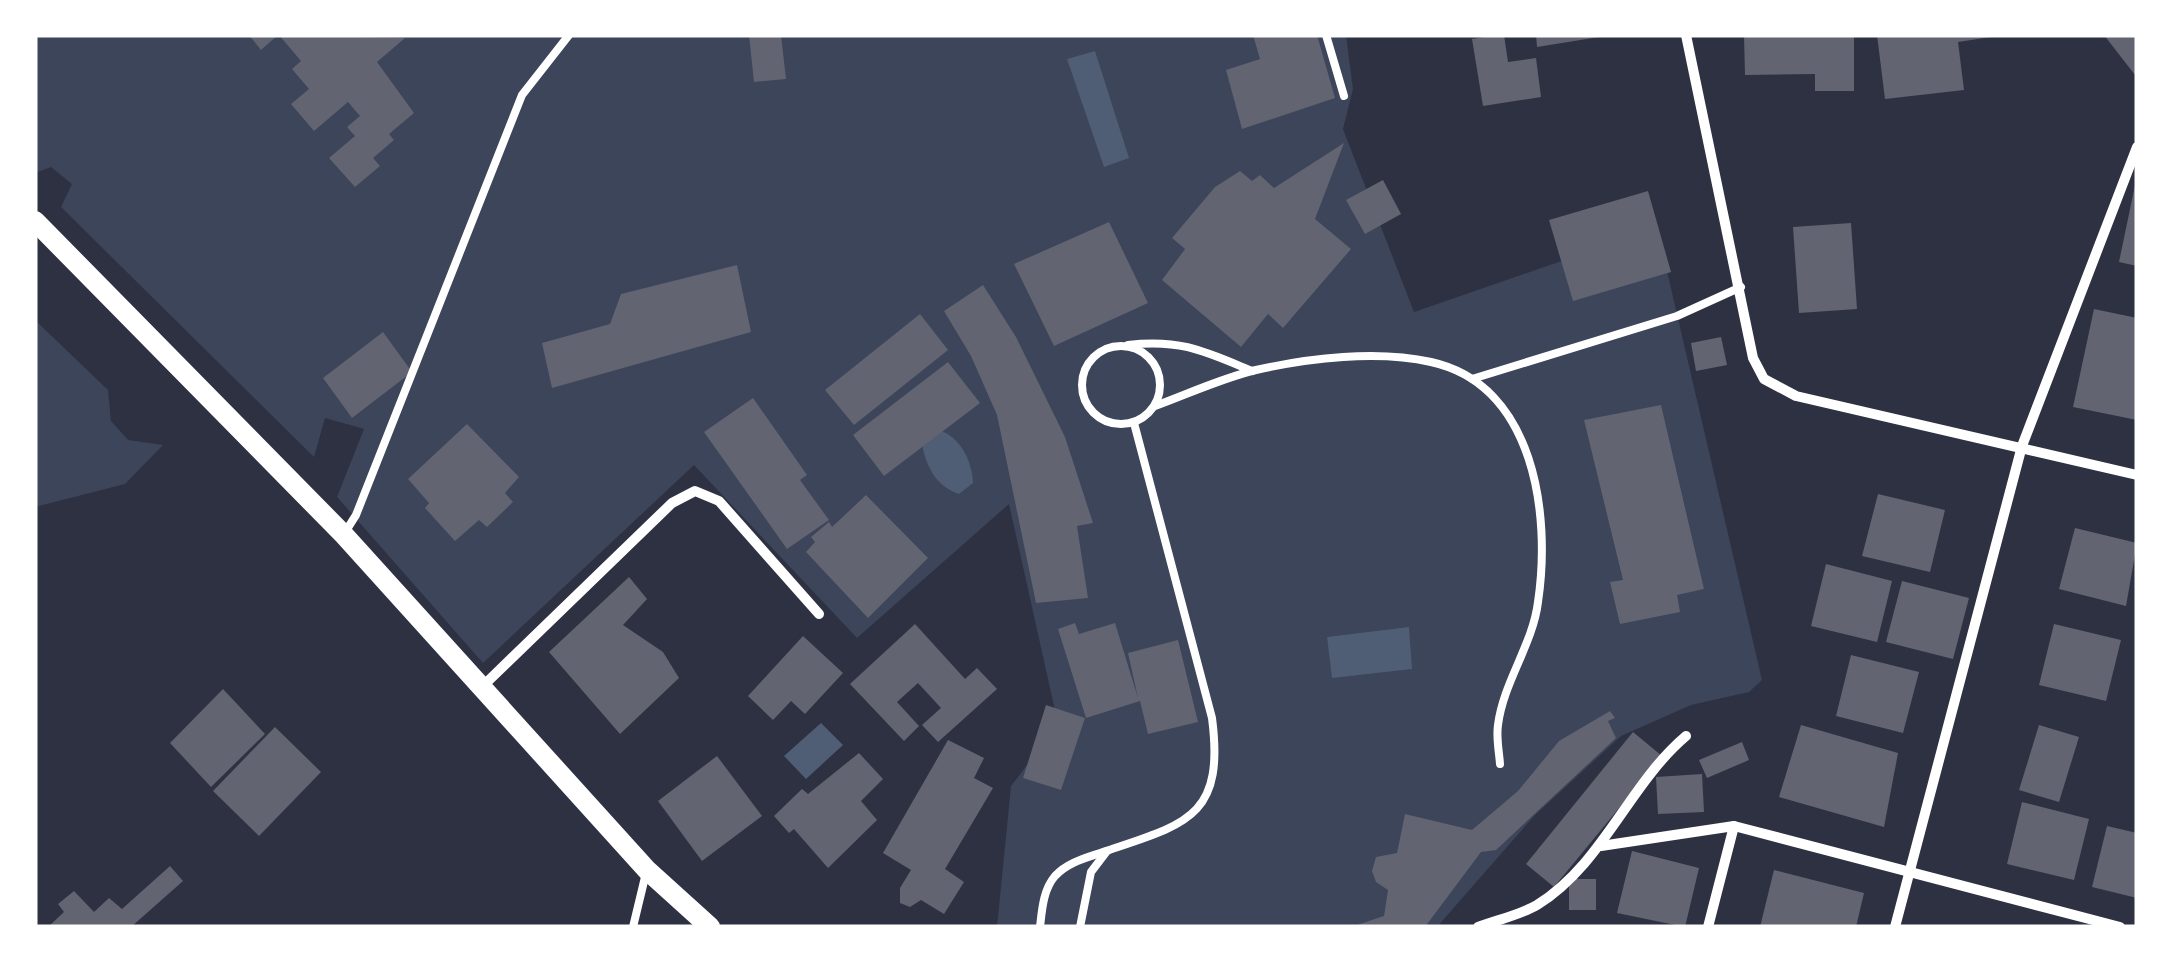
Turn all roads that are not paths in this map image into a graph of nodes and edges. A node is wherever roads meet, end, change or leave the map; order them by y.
1 (568, 35) edge
2 (1326, 35) edge
3 (1686, 35) edge
4 (1344, 96) dead end
5 (2136, 149) edge
6 (35, 221) edge
7 (1741, 287) junction
8 (1123, 346) junction
9 (1252, 371) junction
10 (1472, 379) junction
11 (1155, 406) junction
12 (1134, 423) junction
13 (2022, 446) junction
14 (2137, 475) edge
15 (344, 535) junction
16 (819, 614) dead end
17 (484, 685) junction
18 (1686, 736) dead end
19 (1500, 764) dead end
20 (1734, 826) junction
21 (1601, 846) junction
22 (1107, 851) junction
23 (647, 870) junction
24 (1907, 874) junction
25 (633, 927) edge
26 (710, 927) edge
27 (1040, 927) edge
28 (1080, 927) edge
29 (1478, 927) edge
30 (1708, 927) edge
31 (1895, 927) edge
32 (2120, 927) edge

1 - 15 lane
2 - 4 lane
3 - 7 street
5 - 13 street
6 - 15 main road
7 - 10 lane
7 - 13 street
8 - 9 lane
8 - 11 lane
8 - 12 lane
9 - 10 lane
9 - 11 lane
10 - 19 lane
11 - 12 lane
12 - 22 lane
13 - 14 street
13 - 24 street
15 - 17 main road
16 - 17 street
17 - 23 main road
18 - 21 street
20 - 21 street
20 - 24 street
20 - 30 street
21 - 29 street
22 - 27 lane
22 - 28 lane
23 - 25 lane
23 - 26 main road
24 - 31 street
24 - 32 street

